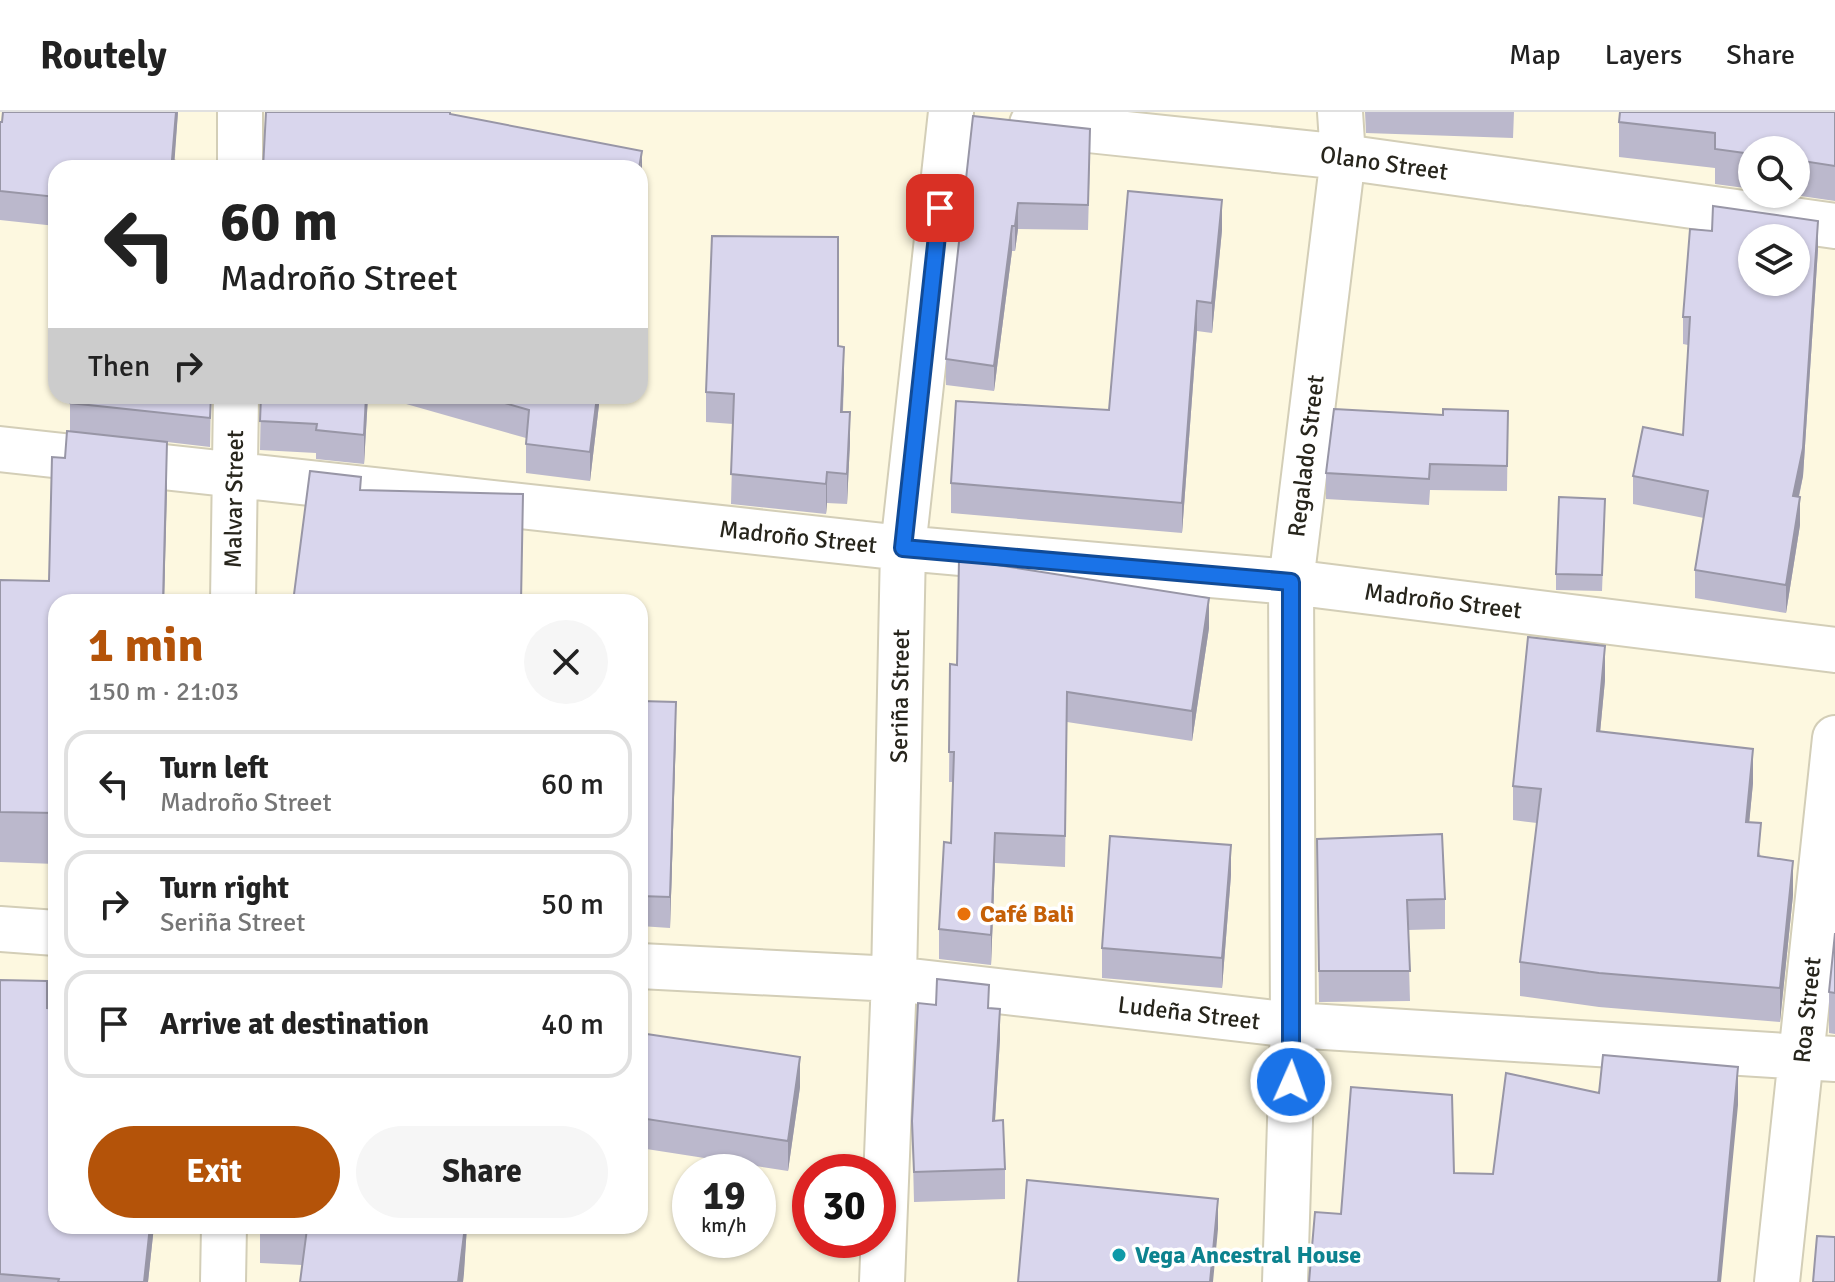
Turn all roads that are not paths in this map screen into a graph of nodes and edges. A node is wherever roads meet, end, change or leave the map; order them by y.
1 (240, 112) edge
2 (1340, 112) edge
3 (962, 116) edge
4 (1343, 157) junction
5 (240, 160) edge
6 (1835, 226) edge
7 (236, 404) edge
8 (0, 449) edge
9 (234, 475) junction
10 (903, 548) junction
11 (1291, 582) junction
12 (233, 594) edge
13 (1835, 650) edge
14 (1835, 738) edge
15 (0, 929) edge
16 (48, 932) edge
17 (648, 966) edge
18 (894, 979) junction
19 (1293, 1025) junction
20 (1819, 1057) edge
21 (224, 1234) edge
22 (223, 1282) edge
23 (882, 1282) edge
24 (1285, 1282) edge
25 (1777, 1282) edge

1 - 5 street
2 - 4 street, Regalado Street
3 - 4 street, Olano Street
3 - 10 street, Seriña Street
4 - 6 street, Olano Street
4 - 11 street, Regalado Street
7 - 9 street, Malvar Street
8 - 9 street, Madroño Street
9 - 10 street, Madroño Street
9 - 12 street, Malvar Street
10 - 11 street, Madroño Street
10 - 18 street, Seriña Street
11 - 13 street, Madroño Street
11 - 19 street, Regalado Street
14 - 20 street, Roa Street
15 - 16 street
17 - 18 street, Ludeña Street
18 - 19 street, Ludeña Street
18 - 23 street, Seriña Street
19 - 20 street, Ludeña Street
19 - 24 street, Regalado Street
20 - 25 street, Roa Street
21 - 22 street

